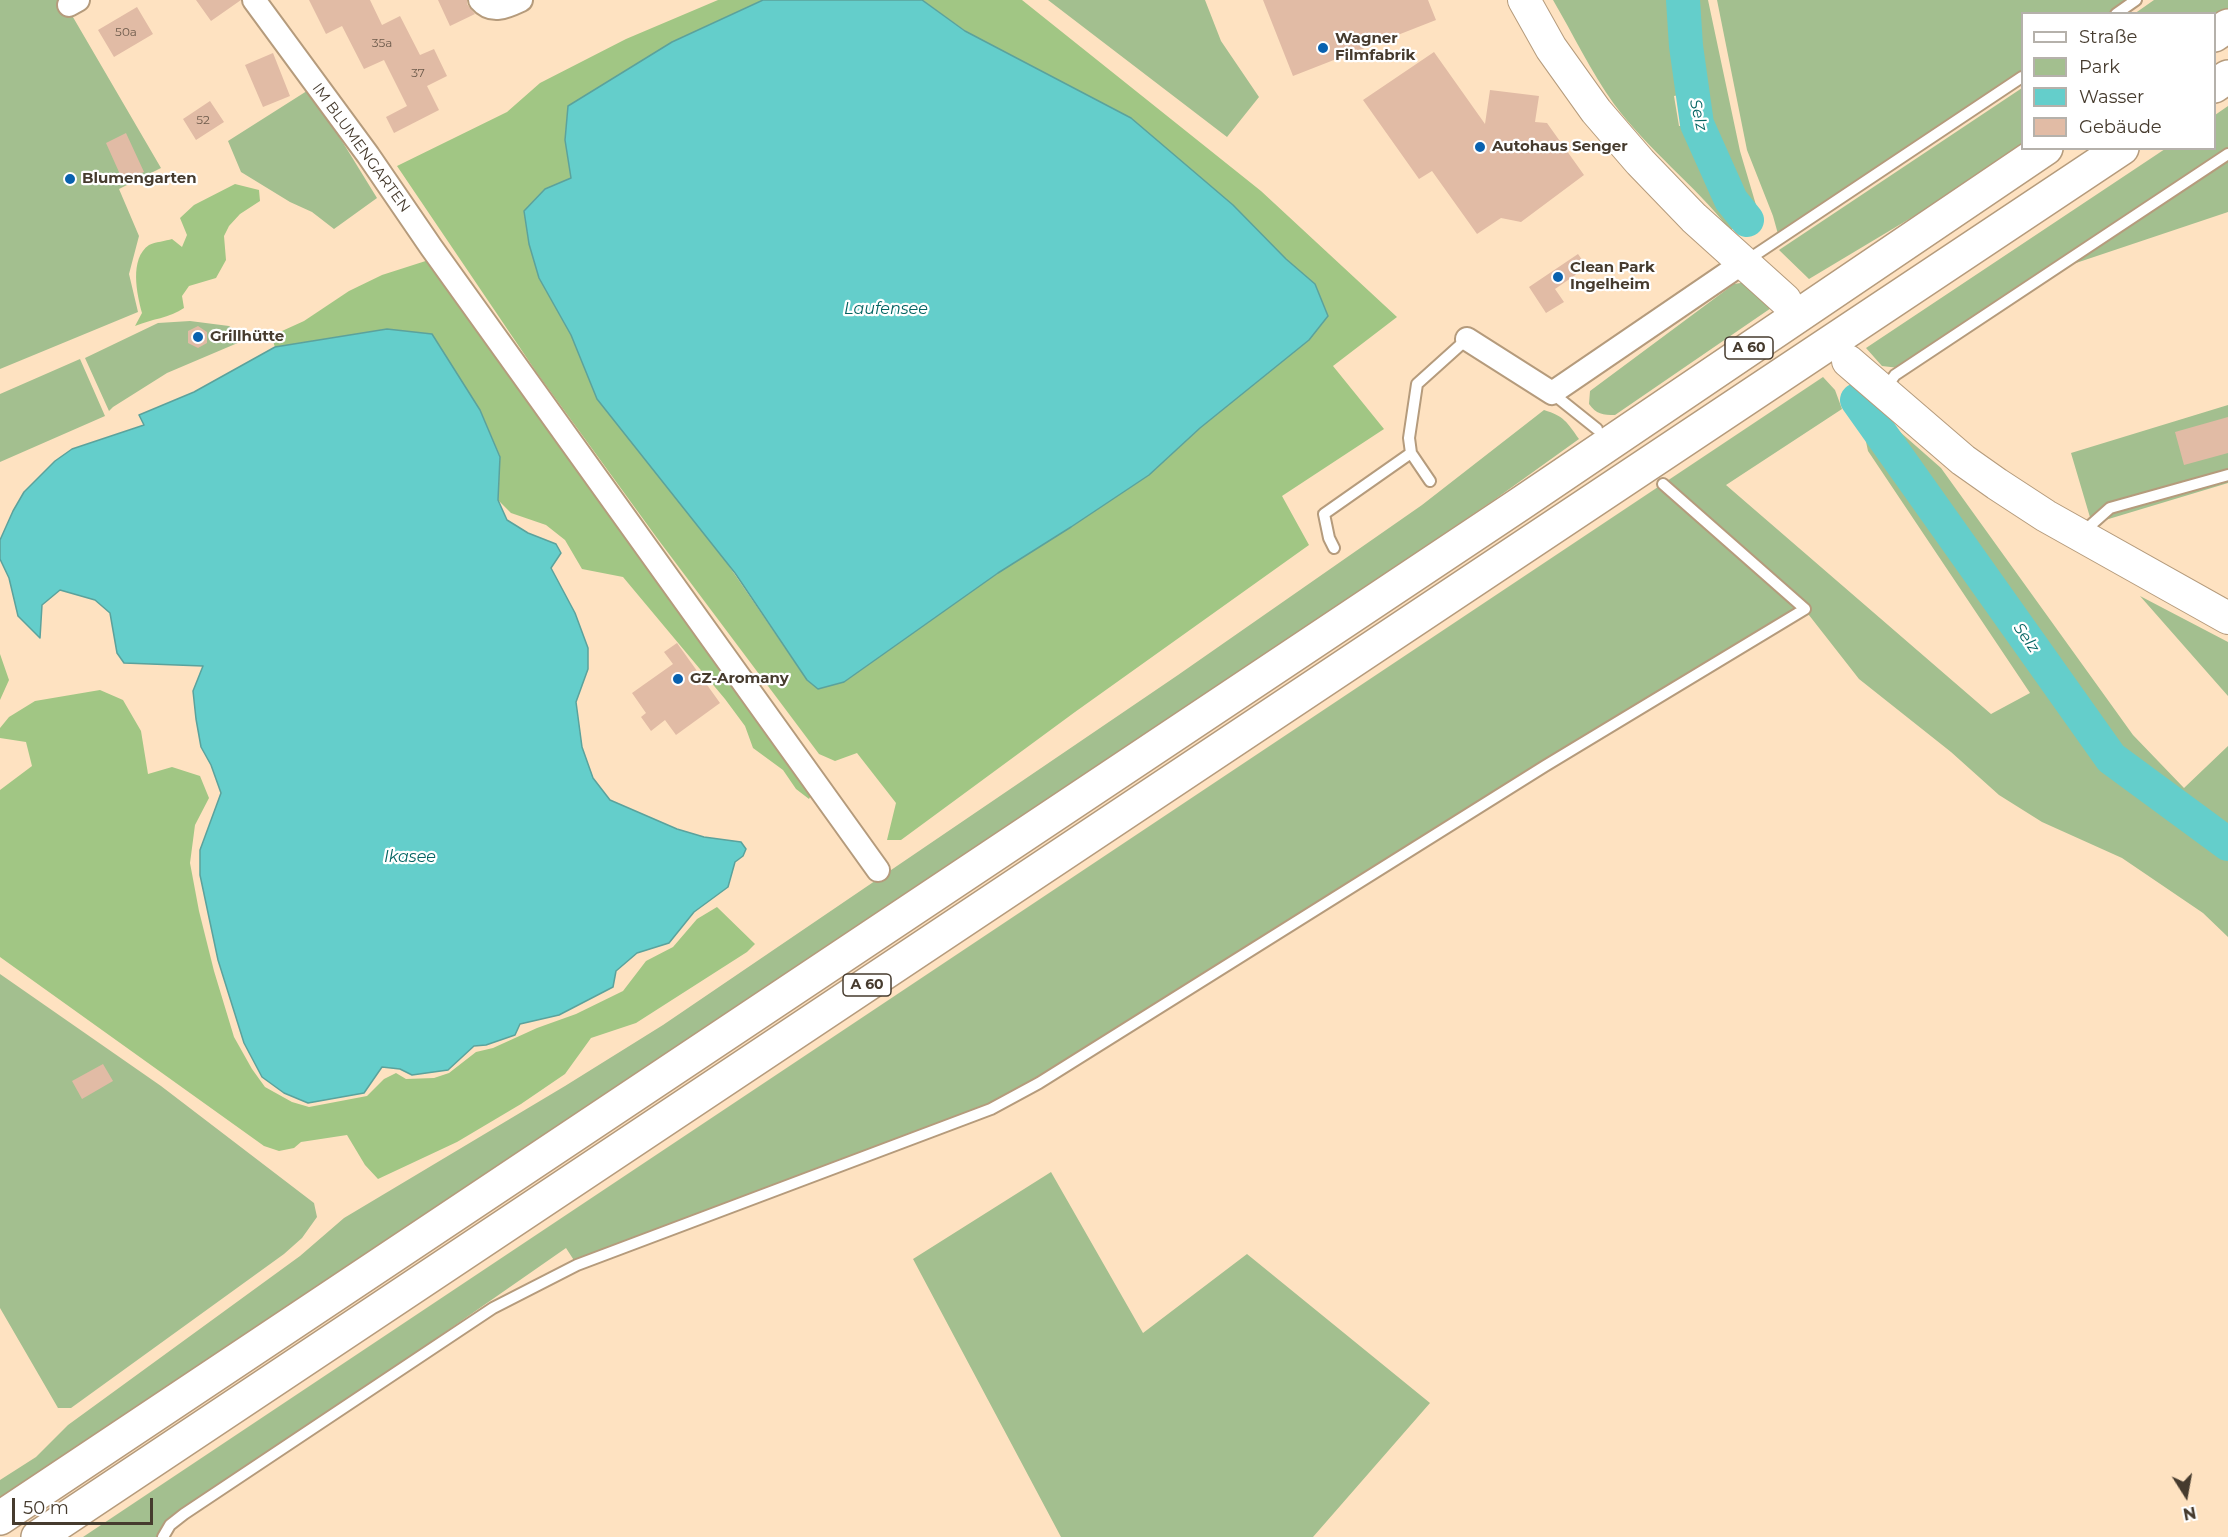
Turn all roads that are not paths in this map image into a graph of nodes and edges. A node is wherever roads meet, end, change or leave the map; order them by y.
1 (254, 0) edge
2 (480, 0) edge
3 (521, 0) edge
4 (1524, 0) edge
5 (2136, 0) edge
6 (2119, 12) edge
7 (2021, 78) edge
8 (2043, 150) edge
9 (2119, 150) edge
10 (2228, 154) edge
11 (1744, 262) junction
12 (1785, 300) dead end
13 (1467, 339) joint
14 (1848, 361) dead end
15 (1883, 391) junction
16 (1552, 393) junction
17 (1597, 429) dead end
18 (1411, 453) junction
19 (2228, 475) edge
20 (1430, 481) dead end
21 (1663, 484) dead end
22 (2085, 538) junction
23 (1334, 548) dead end
24 (2228, 618) edge
25 (878, 870) dead end
26 (0, 1518) edge
27 (38, 1537) edge
28 (163, 1537) edge

1 - 25 street, IM BLUMENGARTEN
2 - 3 street
4 - 11 main road
5 - 6 lane
7 - 11 lane
8 - 26 highway, A 60
9 - 27 highway, A 60
10 - 15 lane
11 - 12 main road
11 - 16 street
13 - 16 street
13 - 18 lane
14 - 15 main road
15 - 22 main road
16 - 17 lane
18 - 20 lane
18 - 23 lane
19 - 22 lane
21 - 28 lane
22 - 24 main road

